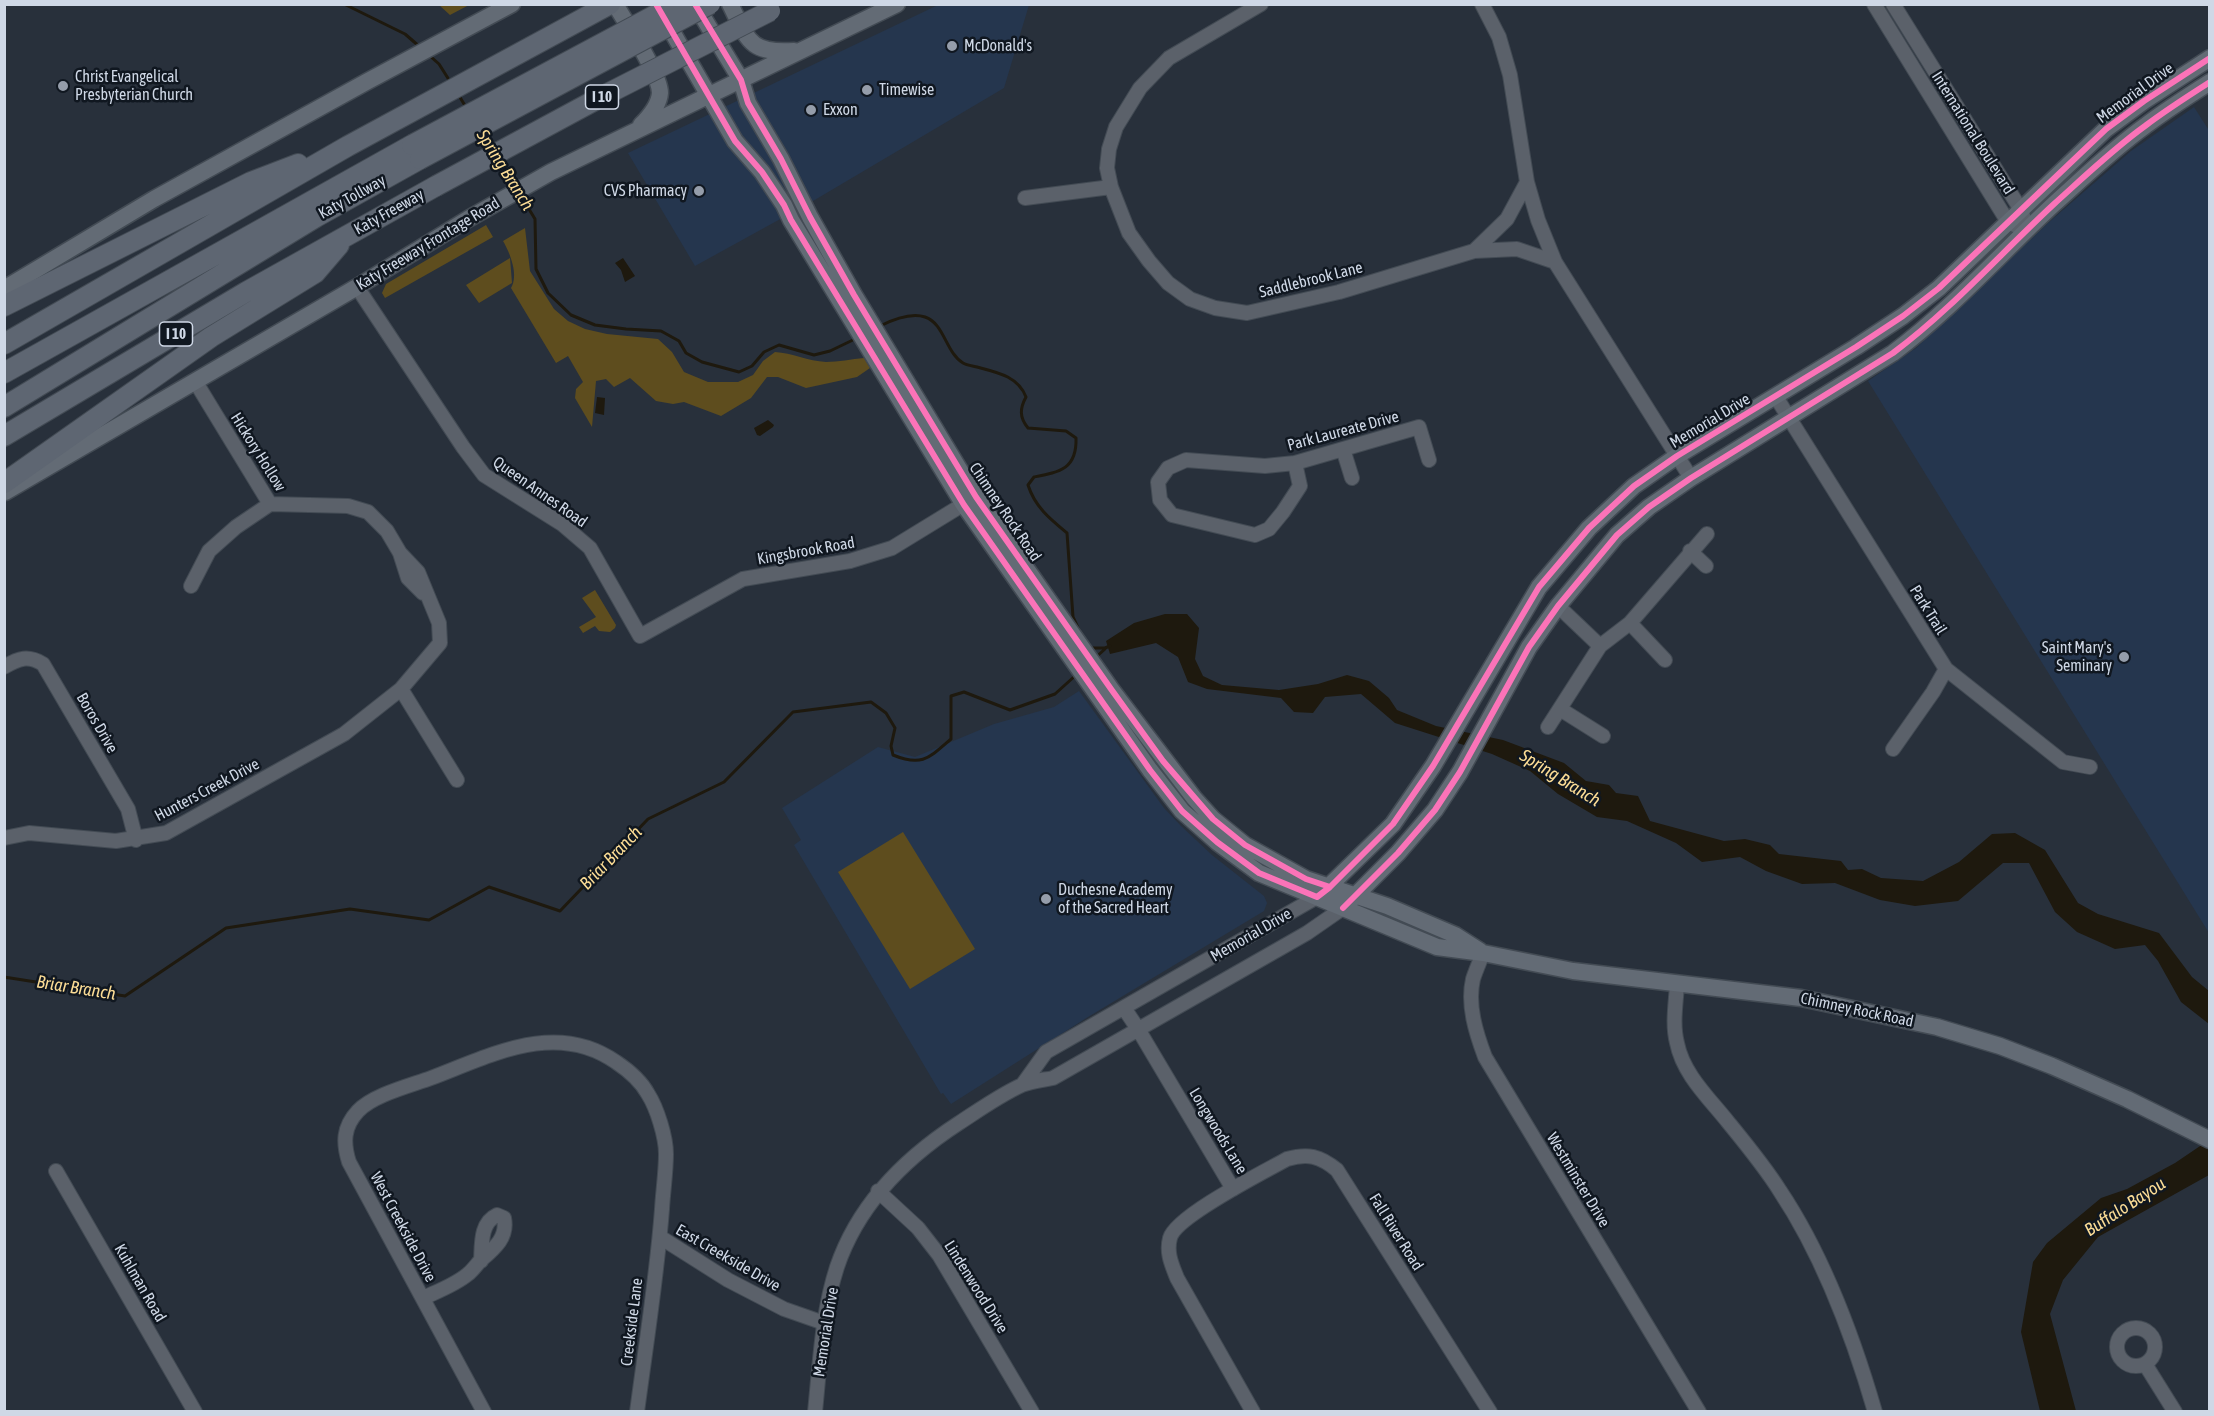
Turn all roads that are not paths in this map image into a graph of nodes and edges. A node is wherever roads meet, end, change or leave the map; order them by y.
1 (512, 4) edge
2 (612, 4) edge
3 (656, 4) edge
4 (676, 4) edge
5 (695, 4) edge
6 (710, 4) edge
7 (730, 4) edge
8 (897, 4) edge
9 (1261, 4) edge
10 (1482, 4) edge
11 (1874, 4) edge
12 (1893, 4) edge
13 (776, 8) edge
14 (800, 50) junction
15 (2210, 58) edge
16 (1937, 75) junction
17 (741, 80) junction
18 (2210, 82) edge
19 (1923, 83) junction
20 (710, 95) junction
21 (2144, 101) junction
22 (2156, 118) junction
23 (636, 130) junction
24 (1980, 144) junction
25 (348, 146) junction
26 (416, 152) junction
27 (1966, 153) junction
28 (1527, 182) junction
29 (1111, 187) junction
30 (1025, 198) dead end
31 (2021, 210) junction
32 (810, 217) junction
33 (2008, 222) junction
34 (795, 227) junction
35 (2027, 230) junction
36 (349, 234) junction
37 (1474, 251) junction
38 (1555, 262) junction
39 (357, 287) junction
40 (4, 289) edge
41 (848, 299) junction
42 (4, 306) edge
43 (1903, 316) junction
44 (1918, 334) junction
45 (4, 344) edge
46 (4, 373) edge
47 (195, 381) junction
48 (1776, 397) junction
49 (4, 407) edge
50 (1789, 418) junction
51 (4, 436) edge
52 (1343, 449) junction
53 (1677, 456) junction
54 (1429, 460) dead end
55 (1295, 463) junction
56 (1352, 478) dead end
57 (1691, 478) junction
58 (4, 483) edge
59 (4, 492) edge
60 (970, 501) junction
61 (270, 504) junction
62 (1707, 534) dead end
63 (1690, 551) junction
64 (1706, 566) dead end
65 (191, 586) dead end
66 (1558, 606) junction
67 (1629, 623) junction
68 (640, 636) joint
69 (1600, 646) junction
70 (1665, 660) dead end
71 (4, 667) edge
72 (1946, 669) junction
73 (401, 689) junction
74 (1560, 709) junction
75 (1548, 727) dead end
76 (1603, 736) dead end
77 (1893, 749) dead end
78 (2090, 767) dead end
79 (456, 780) dead end
80 (4, 838) edge
81 (136, 840) junction
82 (1323, 892) junction
83 (1349, 902) junction
84 (1484, 953) junction
85 (1677, 984) junction
86 (1124, 1008) junction
87 (1138, 1029) junction
88 (413, 1084) joint
89 (1023, 1084) junction
90 (2210, 1140) edge
91 (56, 1171) dead end
92 (1233, 1189) junction
93 (878, 1191) junction
94 (660, 1237) junction
95 (481, 1261) dead end
96 (423, 1298) junction
97 (824, 1323) junction
98 (2145, 1364) dead end
99 (195, 1412) edge
100 (484, 1412) edge
101 (637, 1412) edge
102 (815, 1412) edge
103 (1032, 1412) edge
104 (1253, 1412) edge
105 (1490, 1412) edge
106 (1699, 1412) edge
107 (1875, 1412) edge
108 (2175, 1412) edge

1 - 40 main road
2 - 23 main road
2 - 25 highway
3 - 20 main road, Chimney Rock Road
4 - 26 highway, Katy Tollway, bridge
5 - 17 main road, Chimney Rock Road
6 - 26 highway, Katy Tollway, bridge
7 - 14 main road
8 - 14 main road, Katy Freeway Frontage Road
9 - 29 street, Saddlebrook Lane
10 - 28 street
11 - 19 street, International Boulevard
12 - 16 street, International Boulevard
13 - 36 highway, Katy Freeway / I 10, bridge
14 - 17 main road, Katy Freeway Frontage Road
15 - 21 main road, Memorial Drive
16 - 19 street
16 - 24 street, International Boulevard
17 - 20 main road, Katy Freeway Frontage Road
17 - 32 main road, Chimney Rock Road
18 - 22 main road, Memorial Drive
19 - 27 street, International Boulevard
20 - 23 main road, Katy Freeway Frontage Road
20 - 34 main road, Chimney Rock Road
21 - 22 main road
21 - 31 main road, Memorial Drive
22 - 35 main road, Memorial Drive
23 - 39 main road, Katy Freeway Frontage Road
24 - 27 street
24 - 31 street, International Boulevard
25 - 42 highway
25 - 45 highway
26 - 46 highway, Katy Tollway
26 - 49 highway, Katy Tollway
27 - 33 street, International Boulevard
28 - 37 street, Saddlebrook Lane
28 - 38 street
29 - 30 street
29 - 37 street, Saddlebrook Lane
31 - 33 main road, Memorial Drive
31 - 35 street, International Boulevard
32 - 34 main road
32 - 41 main road, Chimney Rock Road
33 - 35 street
33 - 43 main road, Memorial Drive
34 - 41 main road, Chimney Rock Road
35 - 44 main road, Memorial Drive
36 - 51 highway, Katy Freeway / I 10
36 - 58 highway
37 - 38 street, Saddlebrook Lane
38 - 53 street
39 - 47 main road, Katy Freeway Frontage Road
39 - 68 street, Queen Annes Road
41 - 60 main road, Chimney Rock Road
43 - 44 main road
43 - 48 main road, Memorial Drive
44 - 50 main road, Memorial Drive
47 - 59 main road, Katy Freeway Frontage Road
47 - 61 street, Hickory Hollow
48 - 50 street, Park Trail
48 - 53 main road, Memorial Drive
50 - 57 main road, Memorial Drive
50 - 72 street, Park Trail
52 - 54 street, Park Laureate Drive
52 - 55 street, Park Laureate Drive
52 - 56 street
53 - 57 street
53 - 82 main road, Memorial Drive
55 - 55 street, Park Laureate Drive
57 - 66 main road, Memorial Drive
60 - 68 street, Kingsbrook Road
60 - 82 main road, Chimney Rock Road
61 - 65 street
61 - 73 street, Hickory Hollow
62 - 63 street
63 - 64 street
63 - 67 street
66 - 69 street
66 - 83 main road, Memorial Drive
67 - 69 street
67 - 70 street
69 - 74 street
71 - 81 street, Boros Drive
72 - 77 street
72 - 78 street, Park Trail
73 - 79 street
73 - 81 street, Hunters Creek Drive
74 - 75 street
74 - 76 street
80 - 81 street, Hunters Creek Drive
82 - 83 main road, Chimney Rock Road
82 - 86 street, Memorial Drive
83 - 84 main road, Chimney Rock Road
83 - 87 street, Memorial Drive
84 - 85 main road, Chimney Rock Road
84 - 106 street, Westminster Drive
85 - 90 main road, Chimney Rock Road
85 - 107 street
86 - 87 street, Longwoods Lane
86 - 89 street, Memorial Drive
87 - 89 street, Memorial Drive
87 - 92 street, Longwoods Lane
88 - 94 street, East Creekside Drive
88 - 96 street, West Creekside Drive
89 - 93 street, Memorial Drive
91 - 99 street, Kuhlman Road
92 - 104 street, Longwoods Lane
92 - 105 street, Fall River Road
93 - 97 street, Memorial Drive
93 - 103 street, Lindenwood Drive
94 - 97 street, East Creekside Drive
94 - 101 street, Creekside Lane
95 - 96 street
96 - 100 street, West Creekside Drive
97 - 102 street, Memorial Drive
98 - 108 street

